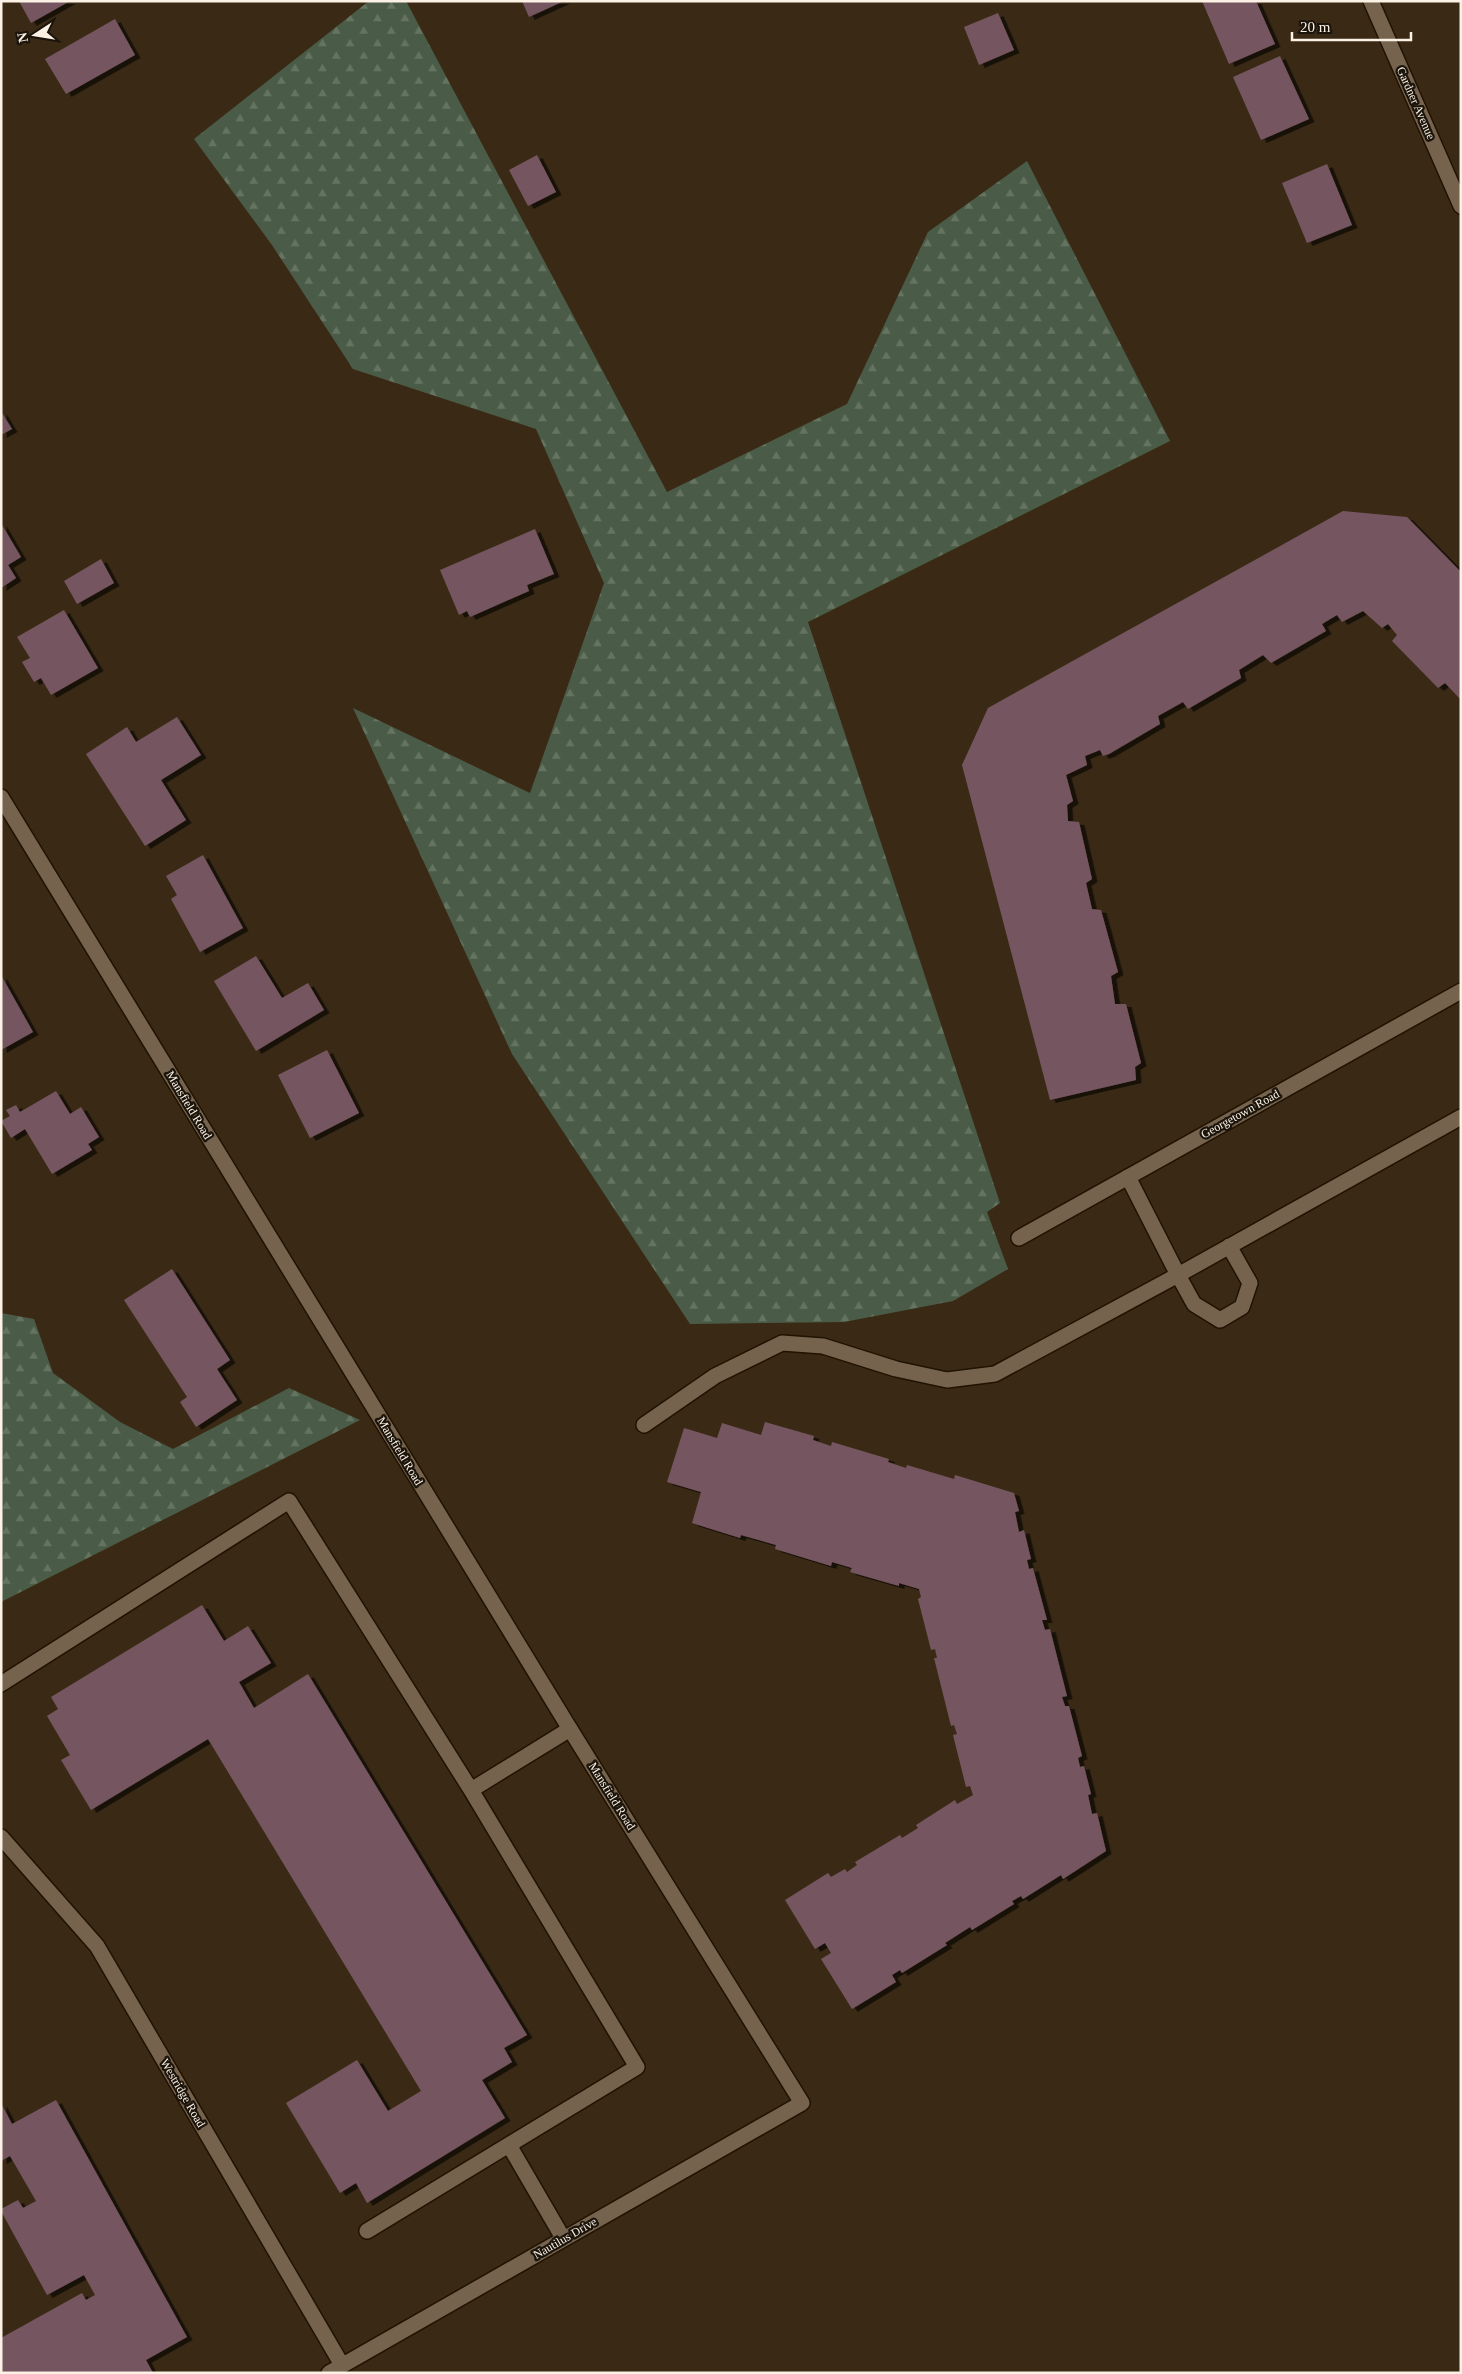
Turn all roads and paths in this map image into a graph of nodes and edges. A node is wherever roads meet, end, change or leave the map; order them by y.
1 (1371, 1) edge
2 (1461, 206) edge
3 (1, 797) edge
4 (1461, 991) edge
5 (1461, 1116) edge
6 (1128, 1177) junction
7 (1019, 1238) dead end
8 (1230, 1246) junction
9 (1178, 1274) junction
10 (644, 1425) dead end
11 (1, 1684) edge
12 (570, 1729) junction
13 (472, 1790) junction
14 (1, 1837) edge
15 (802, 2103) joint
16 (509, 2145) junction
17 (367, 2231) dead end
18 (563, 2238) junction
19 (335, 2369) edge

1 - 2 street, Gardner Avenue
3 - 12 street, Mansfield Road
4 - 6 street, Georgetown Road
5 - 8 street
6 - 7 street, Georgetown Road
6 - 9 street
8 - 9 street
8 - 9 street
9 - 10 street
11 - 13 street
12 - 13 street
12 - 15 street, Mansfield Road
13 - 16 street
14 - 19 street, Westridge Road
15 - 18 street, Nautilus Drive
16 - 17 street
16 - 18 street
18 - 19 street, Nautilus Drive

